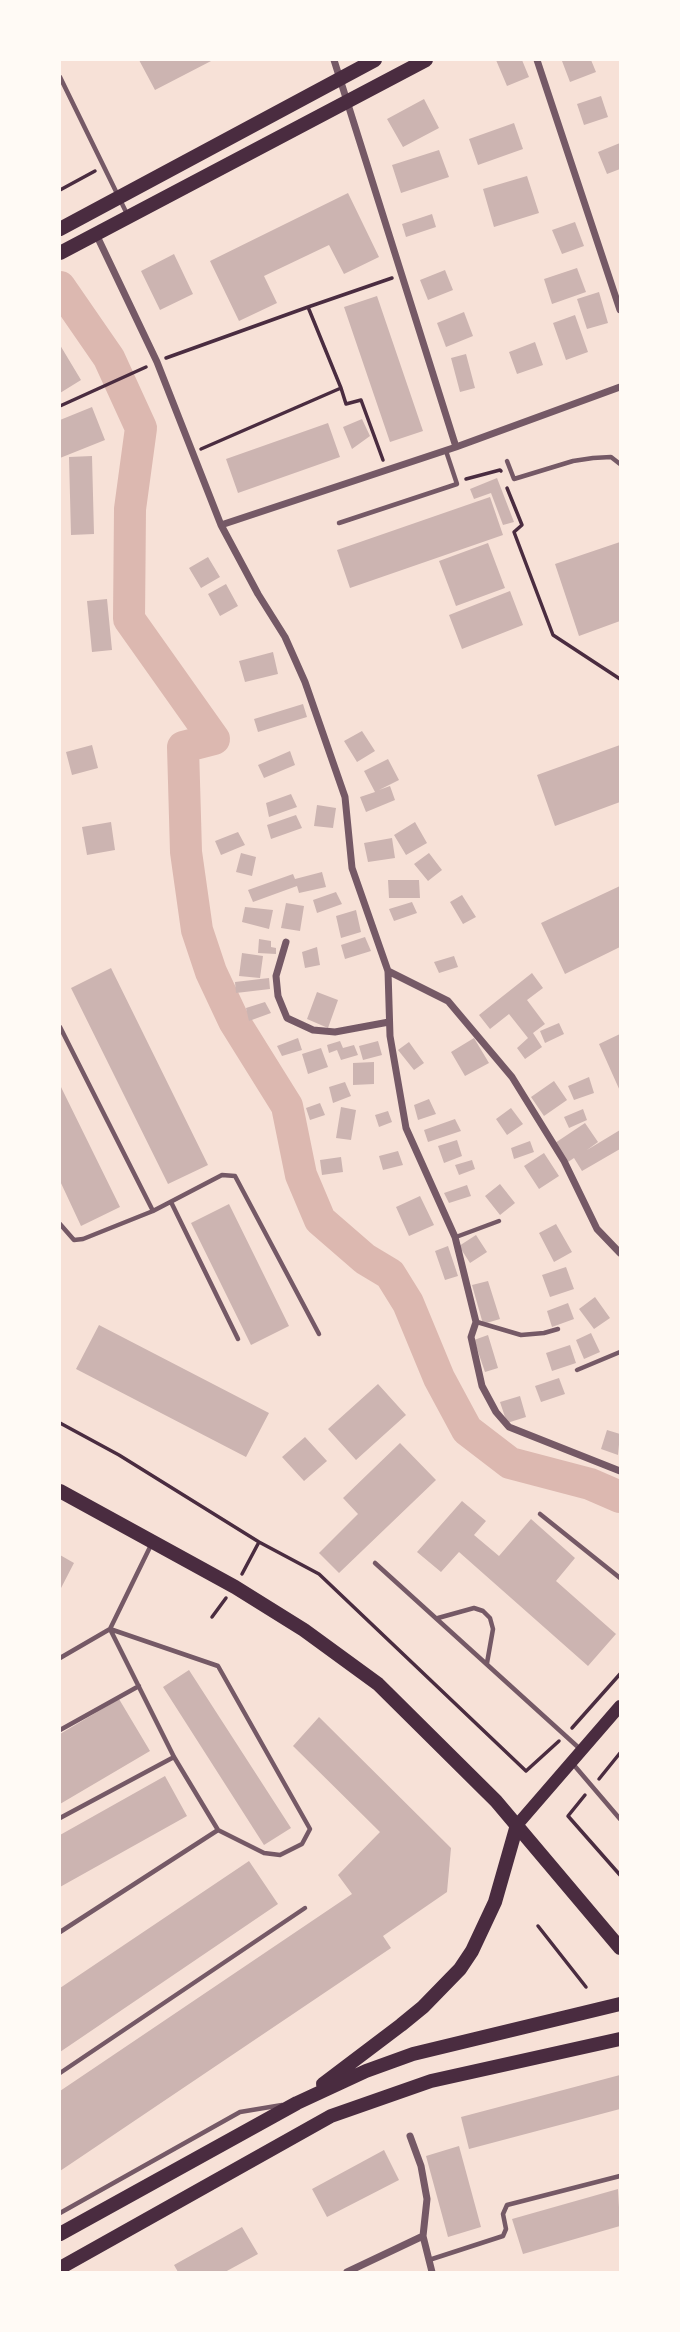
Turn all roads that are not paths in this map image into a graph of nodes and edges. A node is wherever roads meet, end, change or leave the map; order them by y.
1 (334, 60) edge
2 (375, 60) edge
3 (426, 60) edge
4 (537, 60) edge
5 (60, 77) edge
6 (340, 78) junction
7 (348, 102) junction
8 (118, 197) junction
9 (128, 217) junction
10 (60, 229) edge
11 (95, 233) junction
12 (65, 250) edge
13 (621, 310) edge
14 (621, 387) edge
15 (456, 447) junction
16 (446, 450) junction
17 (507, 461) dead end
18 (621, 464) edge
19 (339, 523) dead end
20 (221, 525) junction
21 (286, 942) dead end
22 (388, 971) junction
23 (389, 1022) junction
24 (60, 1027) edge
25 (171, 1202) junction
26 (153, 1211) junction
27 (499, 1222) dead end
28 (60, 1223) edge
29 (455, 1237) junction
30 (621, 1253) edge
31 (476, 1322) junction
32 (558, 1329) dead end
33 (319, 1334) dead end
34 (238, 1339) dead end
35 (621, 1352) edge
36 (577, 1370) dead end
37 (621, 1471) edge
38 (60, 1490) edge
39 (540, 1514) dead end
40 (152, 1541) junction
41 (375, 1563) dead end
42 (621, 1578) edge
43 (437, 1618) junction
44 (110, 1629) junction
45 (60, 1658) edge
46 (487, 1664) junction
47 (139, 1686) junction
48 (621, 1706) edge
49 (60, 1731) edge
50 (583, 1751) junction
51 (174, 1757) junction
52 (572, 1763) junction
53 (60, 1818) edge
54 (621, 1819) edge
55 (517, 1825) junction
56 (218, 1830) junction
57 (305, 1908) dead end
58 (60, 1932) edge
59 (621, 1948) edge
60 (621, 2004) edge
61 (621, 2039) edge
62 (60, 2073) edge
63 (297, 2103) junction
64 (410, 2136) dead end
65 (621, 2176) edge
66 (60, 2213) edge
67 (60, 2234) edge
68 (423, 2236) junction
69 (429, 2260) junction
70 (60, 2268) edge
71 (347, 2273) edge
72 (432, 2273) edge

1 - 6 street
2 - 6 main road
3 - 7 main road
4 - 13 street
5 - 8 lane
6 - 7 street
6 - 8 main road
7 - 9 main road
7 - 15 street
8 - 9 lane
8 - 10 main road
9 - 11 main road
11 - 12 main road
11 - 20 street
14 - 15 street
15 - 16 street
16 - 19 lane
16 - 20 street
17 - 18 lane
20 - 22 street
21 - 23 street
22 - 23 street
22 - 30 street
23 - 29 street
24 - 26 lane
25 - 26 lane
25 - 33 lane
25 - 34 lane
26 - 28 lane
27 - 29 lane
29 - 31 street
31 - 32 lane
31 - 37 street
35 - 36 lane
38 - 40 main road
39 - 42 lane
40 - 44 lane
40 - 55 main road
41 - 43 lane
43 - 46 lane
43 - 46 lane
44 - 45 lane
44 - 47 lane
44 - 56 lane
46 - 50 lane
47 - 49 lane
47 - 51 lane
48 - 50 main road
50 - 52 main road
51 - 53 lane
51 - 56 lane
52 - 54 lane
52 - 55 main road
55 - 59 main road
55 - 63 main road
56 - 58 lane
57 - 62 lane
60 - 63 main road
61 - 70 main road
63 - 66 lane
63 - 67 main road
64 - 68 street
65 - 69 lane
68 - 69 street
68 - 71 street
69 - 72 street

